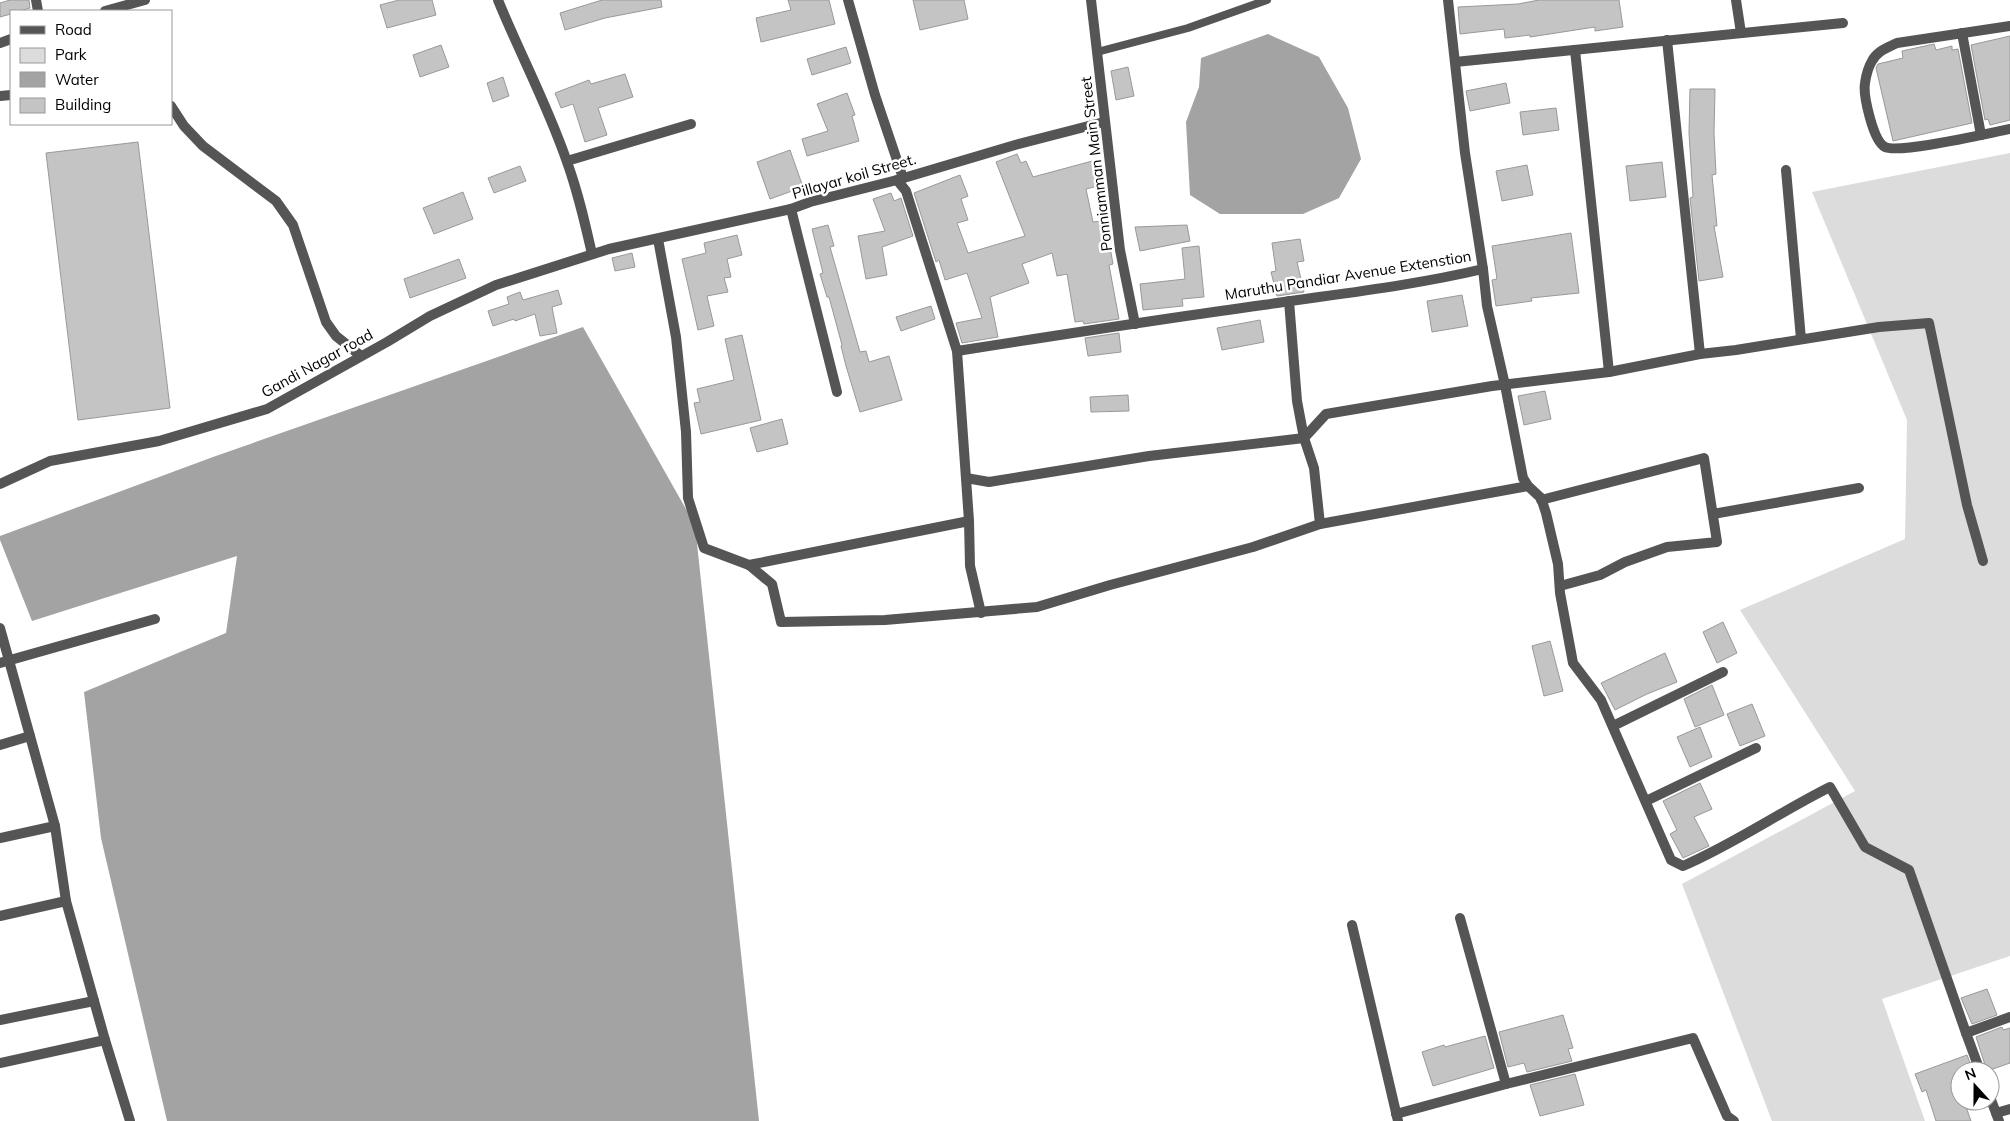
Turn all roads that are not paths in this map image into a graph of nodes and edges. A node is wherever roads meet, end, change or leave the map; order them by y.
1 (145, 0) edge
2 (498, 0) edge
3 (848, 0) edge
4 (1090, 0) edge
5 (1267, 0) edge
6 (1448, 0) edge
7 (1736, 0) edge
8 (109, 10) edge
9 (1843, 23) dead end
10 (2010, 26) edge
11 (1741, 33) junction
12 (1962, 33) junction
13 (1667, 40) junction
14 (1576, 50) junction
15 (1097, 52) junction
16 (1455, 62) junction
17 (172, 108) edge
18 (1104, 122) junction
19 (691, 124) dead end
20 (2010, 129) edge
21 (1982, 135) junction
22 (567, 161) junction
23 (1786, 170) dead end
24 (900, 179) junction
25 (791, 210) junction
26 (658, 239) junction
27 (609, 248) joint
28 (592, 254) junction
29 (1483, 269) junction
30 (1289, 301) junction
31 (1135, 324) junction
32 (1801, 339) junction
33 (957, 351) junction
34 (1700, 354) junction
35 (361, 356) junction
36 (1609, 372) junction
37 (1505, 384) junction
38 (837, 392) dead end
39 (1304, 438) junction
40 (966, 478) junction
41 (0, 484) edge
42 (1528, 486) junction
43 (1859, 488) dead end
44 (1541, 500) junction
45 (1713, 514) junction
46 (970, 521) junction
47 (1320, 524) junction
48 (1984, 561) dead end
49 (749, 566) junction
50 (1560, 586) junction
51 (981, 612) junction
52 (155, 619) dead end
53 (0, 628) edge
54 (5, 662) edge
55 (1723, 672) dead end
56 (1613, 726) junction
57 (30, 736) junction
58 (0, 745) edge
59 (1756, 748) dead end
60 (1646, 801) junction
61 (55, 826) junction
62 (0, 838) edge
63 (66, 901) junction
64 (0, 916) edge
65 (1460, 918) dead end
66 (1352, 925) dead end
67 (94, 1001) junction
68 (2010, 1017) edge
69 (0, 1020) edge
70 (1966, 1033) junction
71 (105, 1040) junction
72 (1976, 1061) edge
73 (0, 1062) edge
74 (1506, 1084) junction
75 (2010, 1109) edge
76 (1997, 1117) edge
77 (1397, 1118) edge
78 (130, 1121) edge
79 (1734, 1121) edge

1 - 8 street
2 - 22 street
3 - 24 street
4 - 15 street, Ponniamman Main Street
5 - 15 lane
6 - 16 street
7 - 11 street
9 - 11 street
10 - 12 street
11 - 13 street
12 - 21 street
12 - 21 street
13 - 14 street
13 - 34 street
14 - 16 street
14 - 36 street
15 - 18 street, Ponniamman Main Street
16 - 29 street
17 - 35 street
18 - 24 street, Pillayar koil Street.
18 - 31 street, Ponniamman Main Street
19 - 22 street
20 - 21 street
22 - 28 street
23 - 32 street
24 - 25 street, Pillayar koil Street.
24 - 33 street
25 - 26 street, Pillayar koil Street.
25 - 38 street
26 - 27 street, Pillayar koil Street.
26 - 49 street
27 - 28 street, Gandi Nagar road
28 - 35 street, Gandi Nagar road
29 - 30 street, Maruthu Pandiar Avenue Extenstion
29 - 37 street, Maruthu Pandiar Avenue Extenstion
30 - 31 street, Maruthu Pandiar Avenue Extenstion
30 - 39 street
31 - 33 street, Maruthu Pandiar Avenue Extenstion
32 - 34 street
32 - 48 street
33 - 40 street
34 - 36 street
35 - 41 street, Gandi Nagar road
36 - 37 street
37 - 39 street
37 - 42 street, Maruthu Pandiar Avenue Extenstion
39 - 40 street
39 - 47 street
40 - 46 street
42 - 44 street, Maruthu Pandiar Avenue Extenstion
42 - 47 street
43 - 45 street
44 - 45 street
44 - 50 street, Maruthu Pandiar Avenue Extenstion
45 - 50 street
46 - 49 street
46 - 51 street
47 - 51 street
49 - 51 street
50 - 56 street, Maruthu Pandiar Avenue Extenstion
52 - 54 street
53 - 54 street
54 - 57 street
55 - 56 street
56 - 60 street, Maruthu Pandiar Avenue Extenstion
57 - 58 street
57 - 61 street
59 - 60 street
60 - 70 street, Maruthu Pandiar Avenue Extenstion
61 - 62 street
61 - 63 street
63 - 64 street
63 - 67 street
65 - 74 street
66 - 77 street
67 - 69 street
67 - 71 street
68 - 70 street
70 - 72 street
71 - 73 street
71 - 78 street
74 - 77 street
74 - 79 street
75 - 76 street

